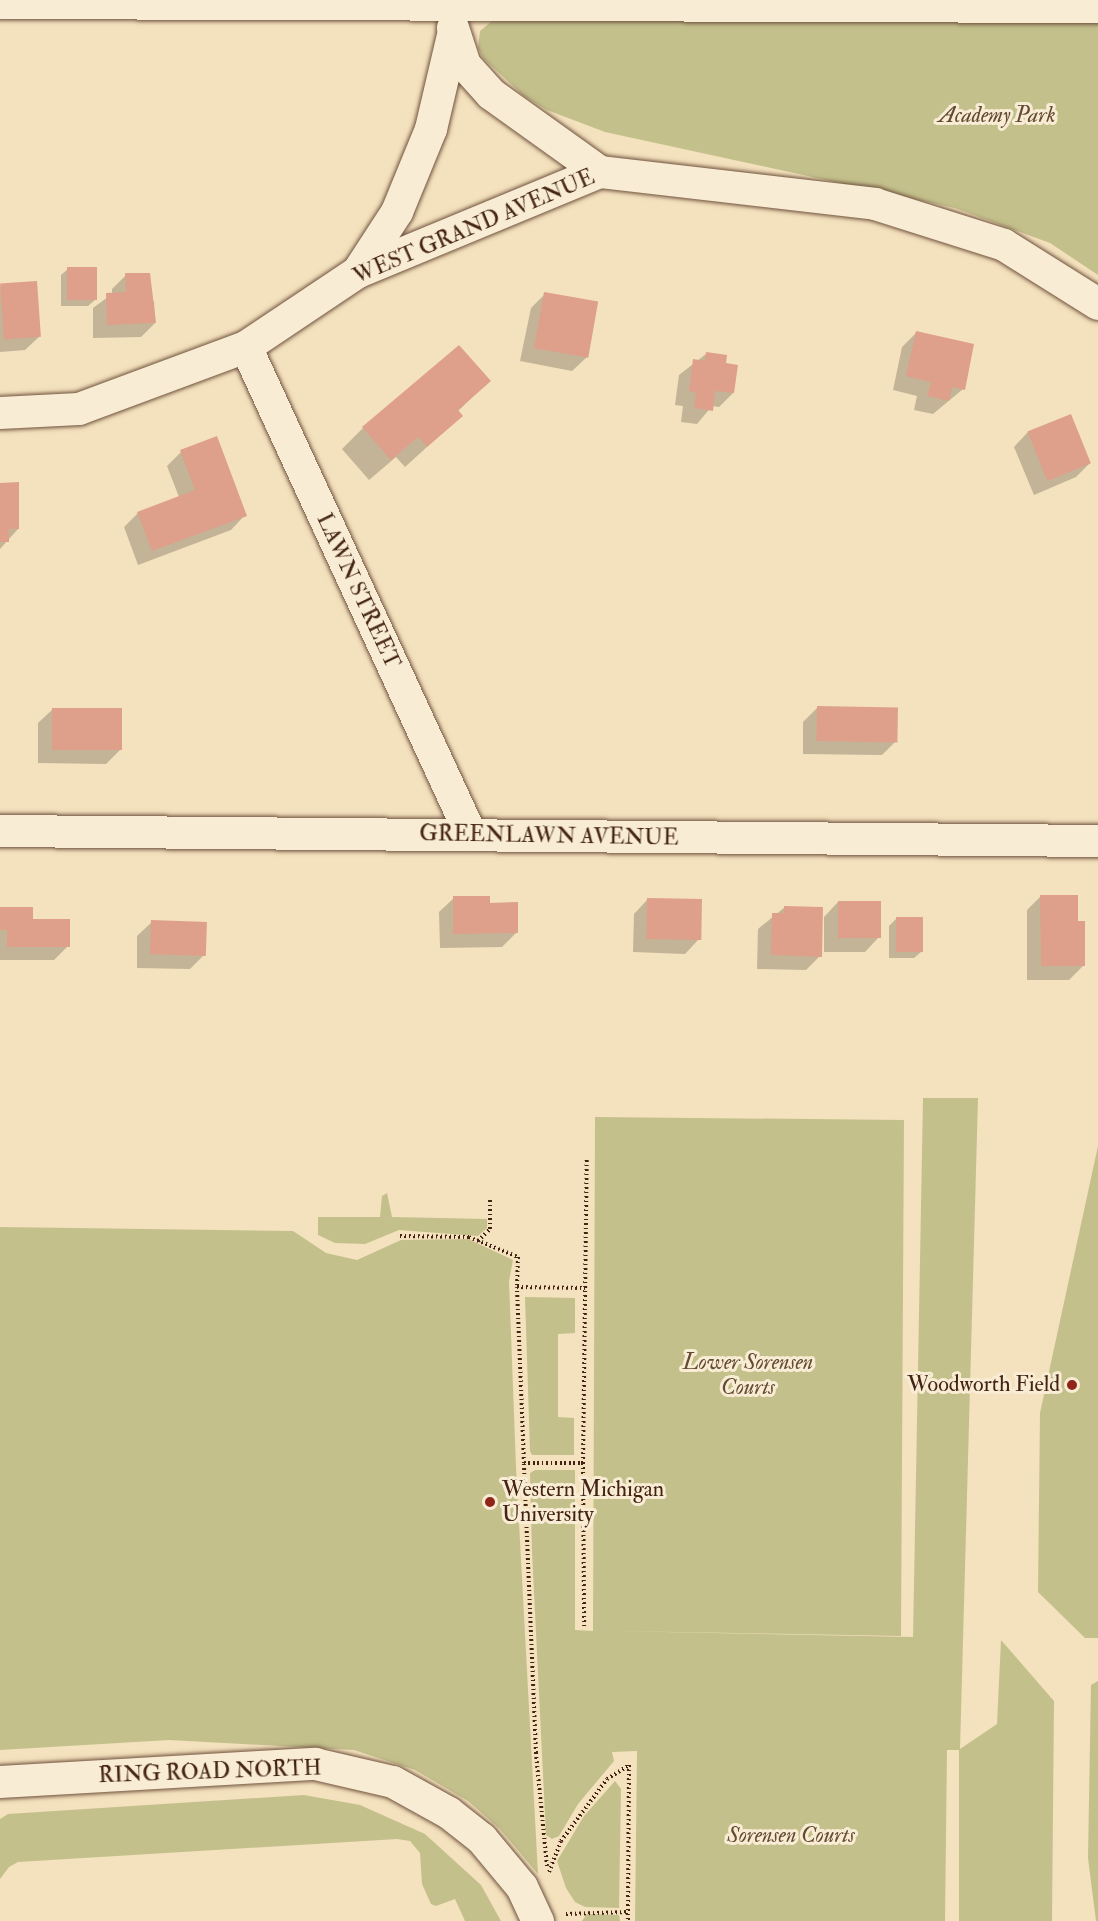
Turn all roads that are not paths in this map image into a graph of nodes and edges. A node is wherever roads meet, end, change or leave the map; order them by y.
1 (4, 2) edge
2 (453, 2) edge
3 (909, 4) edge
4 (1098, 7) edge
5 (453, 35) junction
6 (600, 172) junction
7 (358, 272) junction
8 (1098, 304) edge
9 (246, 347) junction
10 (0, 413) edge
11 (0, 831) edge
12 (471, 835) junction
13 (1098, 841) edge
14 (0, 1782) edge
15 (552, 1917) edge

1 - 2 street
2 - 3 street
2 - 5 street
3 - 4 street
5 - 6 street
5 - 7 street
6 - 7 street, WEST GRAND AVENUE
6 - 8 street, WEST GRAND AVENUE
7 - 9 street, WEST GRAND AVENUE
9 - 10 street, WEST GRAND AVENUE
9 - 12 street, LAWN STREET
11 - 12 street, GREENLAWN AVENUE
12 - 13 street, GREENLAWN AVENUE
14 - 15 street, RING ROAD NORTH

